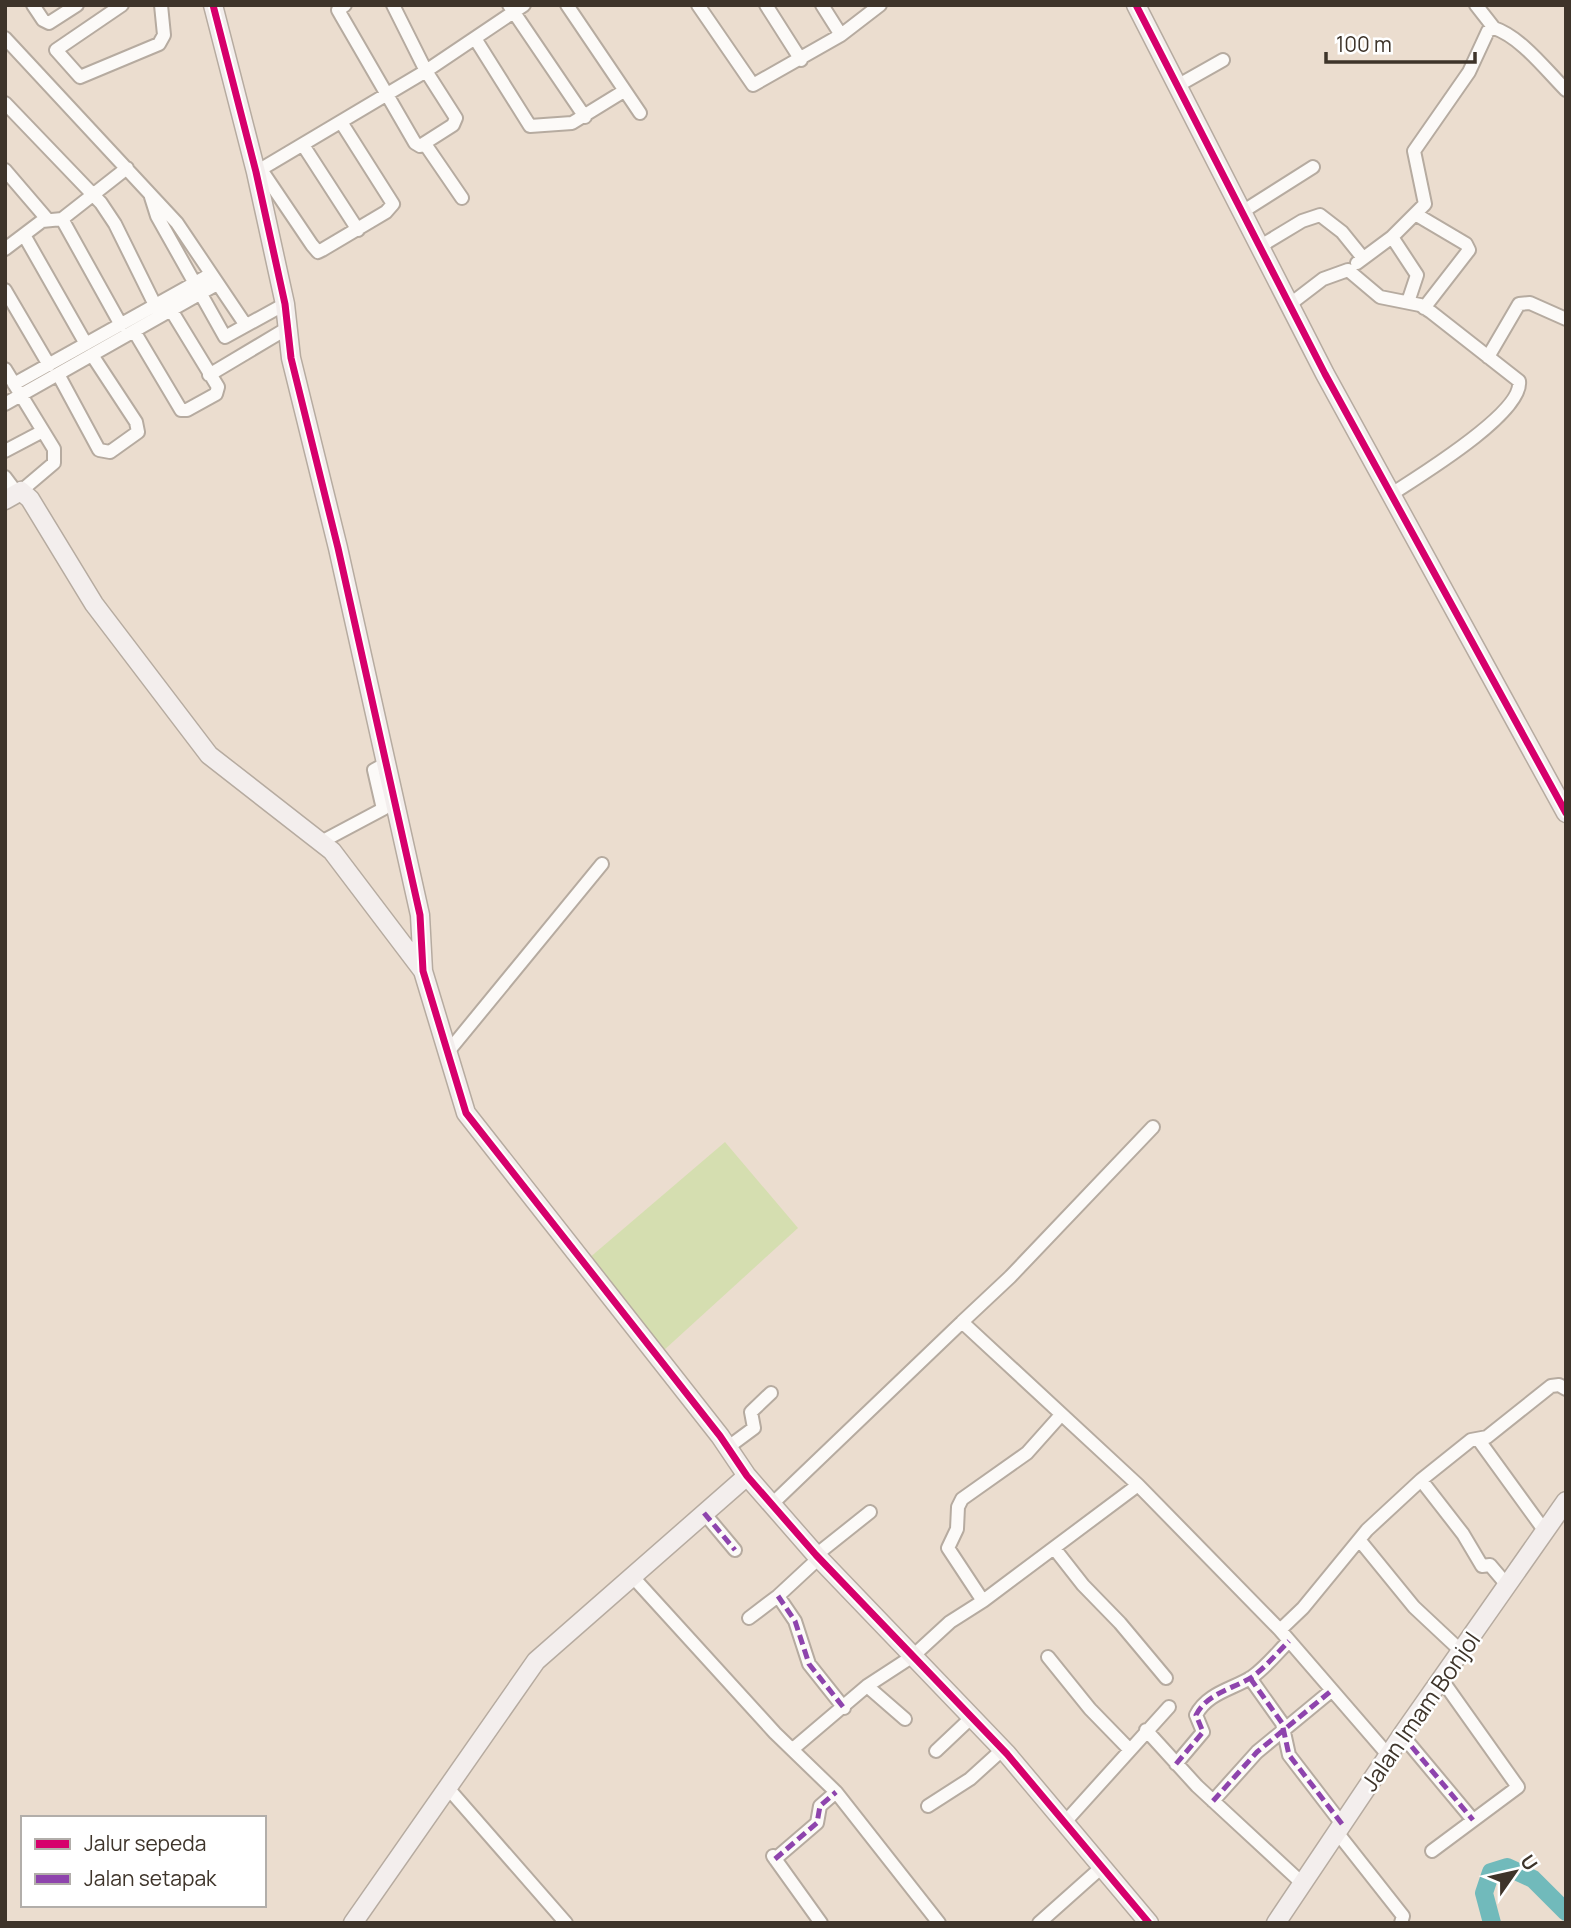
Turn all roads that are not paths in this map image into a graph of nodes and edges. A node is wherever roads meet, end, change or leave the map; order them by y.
1 (33, 5) edge
2 (77, 5) edge
3 (122, 5) edge
4 (161, 5) edge
5 (213, 5) edge
6 (345, 5) edge
7 (393, 5) edge
8 (567, 5) edge
9 (766, 5) edge
10 (822, 5) edge
11 (880, 5) edge
12 (1136, 5) edge
13 (1476, 5) edge
14 (700, 6) edge
15 (516, 8) edge
16 (1494, 29) junction
17 (841, 35) junction
18 (476, 40) junction
19 (8, 45) edge
20 (801, 60) junction
21 (1223, 60) dead end
22 (426, 71) junction
23 (1177, 86) junction
24 (1566, 90) edge
25 (624, 92) junction
26 (386, 96) junction
27 (5, 103) edge
28 (639, 113) dead end
29 (585, 117) junction
30 (341, 122) junction
31 (425, 144) junction
32 (303, 145) junction
33 (1313, 167) dead end
34 (127, 168) junction
35 (5, 170) edge
36 (258, 170) junction
37 (93, 194) junction
38 (150, 196) junction
39 (462, 198) dead end
40 (1242, 212) junction
41 (1417, 215) junction
42 (47, 219) junction
43 (62, 219) junction
44 (358, 230) junction
45 (5, 232) edge
46 (1392, 237) junction
47 (15, 242) edge
48 (1259, 247) junction
49 (1363, 258) junction
50 (1348, 270) junction
51 (214, 279) junction
52 (197, 288) junction
53 (5, 290) edge
54 (1408, 302) junction
55 (285, 304) junction
56 (155, 305) junction
57 (1289, 305) junction
58 (1424, 308) junction
59 (171, 310) junction
60 (1566, 319) edge
61 (245, 324) junction
62 (121, 325) junction
63 (286, 329) junction
64 (134, 331) junction
65 (89, 350) junction
66 (1488, 357) junction
67 (5, 369) edge
68 (53, 370) junction
69 (209, 375) junction
70 (17, 390) junction
71 (5, 404) edge
72 (43, 431) junction
73 (5, 451) edge
74 (5, 477) edge
75 (14, 495) edge
76 (1390, 495) junction
77 (385, 764) junction
78 (1565, 808) edge
79 (321, 842) junction
80 (602, 864) dead end
81 (423, 971) junction
82 (447, 1054) junction
83 (1153, 1127) dead end
84 (961, 1322) junction
85 (1566, 1389) edge
86 (771, 1393) dead end
87 (1060, 1416) junction
88 (1478, 1439) junction
89 (729, 1450) junction
90 (744, 1472) junction
91 (1421, 1480) junction
92 (1138, 1485) junction
93 (1566, 1501) edge
94 (772, 1504) junction
95 (870, 1511) dead end
96 (704, 1513) junction
97 (1544, 1530) junction
98 (1361, 1542) junction
99 (1054, 1548) junction
100 (735, 1550) dead end
101 (818, 1557) junction
102 (632, 1576) junction
103 (1507, 1585) junction
104 (778, 1596) junction
105 (983, 1601) junction
106 (749, 1618) dead end
107 (1280, 1630) junction
108 (1289, 1641) junction
109 (1461, 1651) junction
110 (914, 1656) junction
111 (1048, 1657) dead end
112 (1166, 1678) dead end
113 (1250, 1678) junction
114 (1442, 1680) junction
115 (867, 1686) junction
116 (1331, 1691) junction
117 (1169, 1707) dead end
118 (844, 1708) junction
119 (972, 1717) junction
120 (905, 1719) dead end
121 (1284, 1729) junction
122 (1146, 1730) junction
123 (1402, 1735) junction
124 (794, 1748) junction
125 (1129, 1749) junction
126 (1002, 1750) junction
127 (936, 1751) dead end
128 (1389, 1756) junction
129 (1176, 1764) junction
130 (447, 1787) junction
131 (836, 1792) junction
132 (1213, 1801) junction
133 (928, 1807) dead end
134 (1473, 1820) junction
135 (1066, 1821) junction
136 (1335, 1834) junction
137 (1432, 1851) dead end
138 (1103, 1866) junction
139 (1303, 1884) junction
140 (353, 1923) edge
141 (566, 1923) edge
142 (821, 1923) edge
143 (939, 1923) edge
144 (1039, 1923) edge
145 (1149, 1923) edge
146 (1276, 1923) edge
147 (1401, 1923) edge

1 - 2 street
3 - 4 street
5 - 36 street
6 - 26 street
7 - 22 street
8 - 25 street
9 - 20 street
10 - 17 street
11 - 17 street
12 - 23 street
13 - 16 street
14 - 20 street
15 - 18 street
15 - 29 street
16 - 24 street
16 - 41 street
17 - 20 street
18 - 22 street
18 - 29 street
19 - 34 street
21 - 23 street
22 - 26 street
22 - 31 street
23 - 40 street
25 - 28 street
25 - 29 street
26 - 30 street
26 - 31 street
27 - 37 street
30 - 32 street
30 - 44 street
31 - 39 street
32 - 36 street
32 - 44 street
33 - 40 street
34 - 37 street
34 - 38 street
35 - 42 street
36 - 44 street
36 - 55 street
37 - 43 street
37 - 56 street
38 - 51 street
38 - 52 street
40 - 48 street
41 - 46 street
41 - 58 street
42 - 43 street
42 - 47 street
43 - 62 street
45 - 47 street
46 - 49 street
46 - 54 street
47 - 65 street
48 - 49 street
48 - 57 street
49 - 50 street
50 - 54 street
50 - 57 street
51 - 52 street
51 - 61 street
52 - 56 street
52 - 59 street
52 - 61 street
53 - 68 street
54 - 58 street
55 - 61 street
55 - 63 street
56 - 62 street
57 - 76 street
58 - 66 street
59 - 64 street
59 - 69 street
60 - 66 street
62 - 65 street
63 - 69 street
63 - 77 street
64 - 65 street
64 - 69 street
65 - 68 street
65 - 68 street
66 - 76 street
67 - 70 street
68 - 70 street
70 - 71 street
70 - 72 street
72 - 73 street
72 - 75 street
74 - 75 street
75 - 79 street
76 - 78 street
77 - 79 street
77 - 81 street
79 - 81 street
80 - 82 street
81 - 82 street
82 - 89 street
83 - 84 street
84 - 87 street
84 - 94 street
85 - 88 street
86 - 89 street
87 - 92 street
87 - 105 street
88 - 91 street
88 - 97 street
89 - 90 street
90 - 94 street
90 - 96 street
91 - 98 street
91 - 103 street
92 - 99 street
92 - 107 street
93 - 97 street, Jalan Imam Bonjol
94 - 101 street
95 - 101 street
96 - 100 street
96 - 102 street
97 - 103 street, Jalan Imam Bonjol
98 - 107 street
98 - 109 street
99 - 105 street
99 - 112 street
101 - 104 street
101 - 110 street
102 - 124 street
102 - 130 street
103 - 109 street, Jalan Imam Bonjol
104 - 106 street
104 - 118 street
105 - 110 street
107 - 108 street
108 - 113 street
108 - 116 street
109 - 114 street, Jalan Imam Bonjol
110 - 115 street
110 - 119 street
111 - 125 street
113 - 121 street
113 - 129 street
114 - 123 street, Jalan Imam Bonjol
114 - 134 street
115 - 118 street
115 - 120 street
116 - 121 street
116 - 128 street
117 - 122 street
118 - 124 street
119 - 126 street
119 - 127 street
121 - 132 street
121 - 136 street
122 - 125 street
122 - 129 street
123 - 128 street, Jalan Imam Bonjol
123 - 134 street
124 - 131 street
125 - 135 street
126 - 133 street
126 - 135 street
128 - 136 street, Jalan Imam Bonjol
129 - 132 street
130 - 140 street
130 - 141 street
131 - 142 street
131 - 143 street
132 - 139 street
134 - 137 street
135 - 138 street
136 - 139 street, Jalan Imam Bonjol
136 - 147 street
138 - 144 street
138 - 145 street
139 - 146 street, Jalan Imam Bonjol

